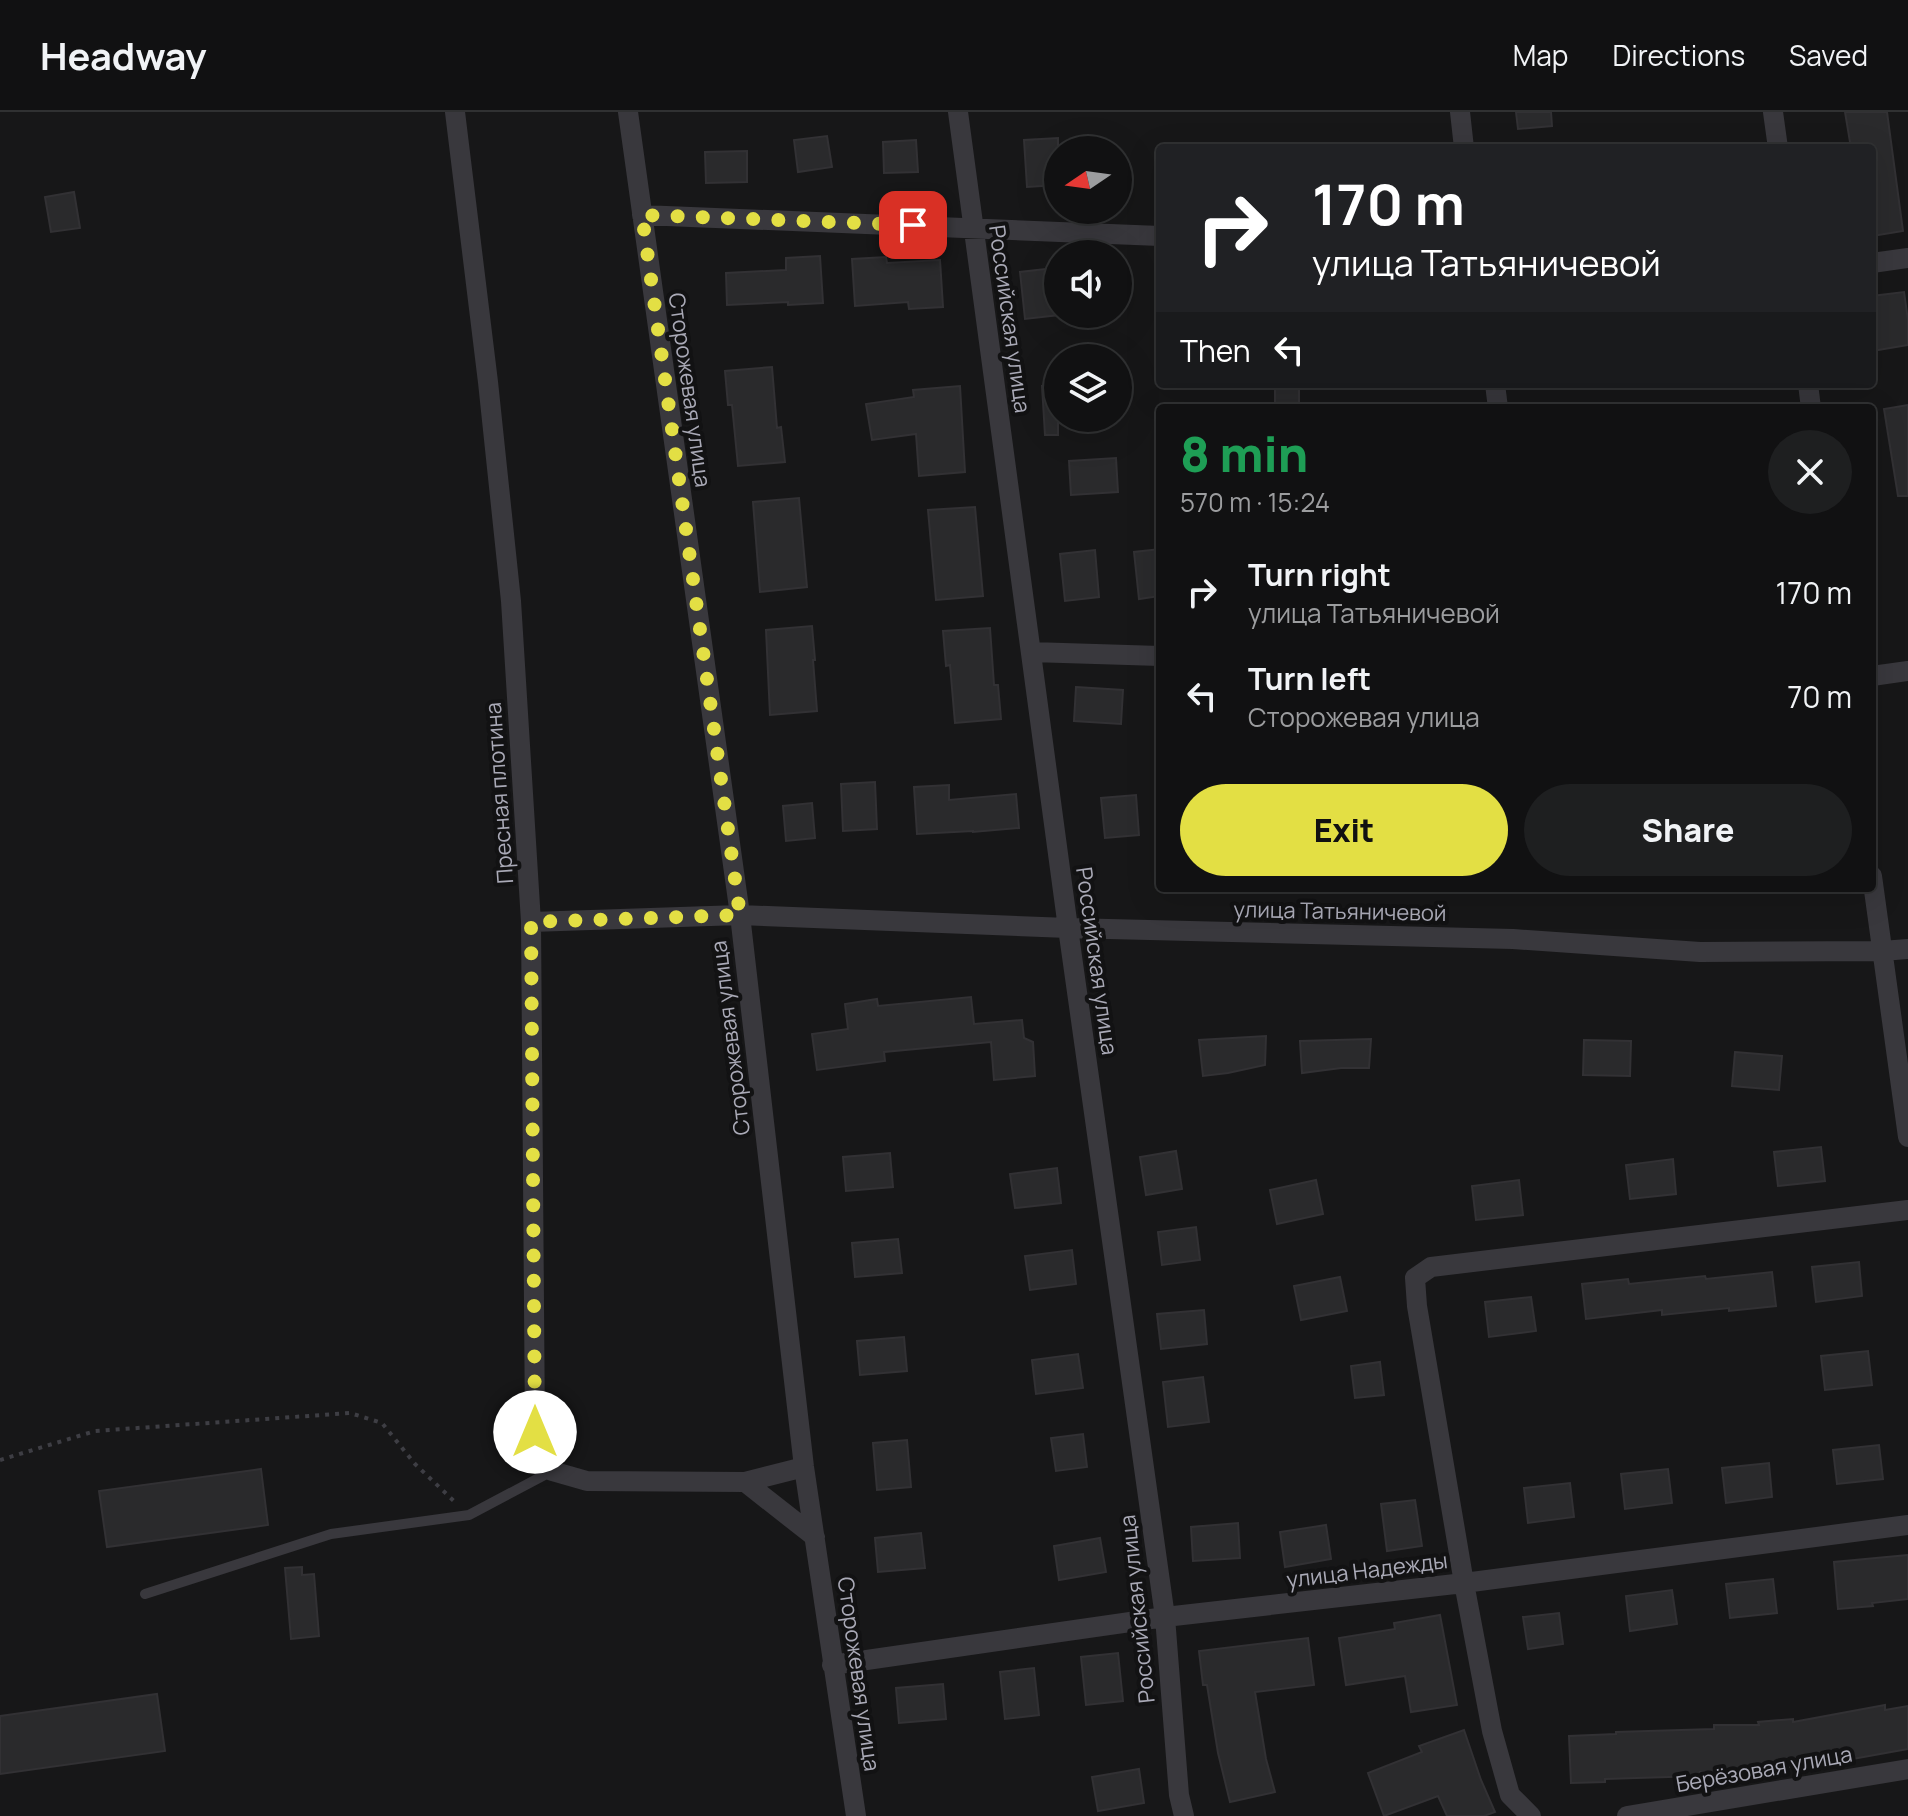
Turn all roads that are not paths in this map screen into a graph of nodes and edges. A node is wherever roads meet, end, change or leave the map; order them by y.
1 (455, 112) edge
2 (628, 112) edge
3 (958, 112) edge
4 (1460, 112) edge
5 (1773, 112) edge
6 (1464, 144) edge
7 (1777, 144) edge
8 (642, 215) junction
9 (974, 227) junction
10 (1156, 236) edge
11 (1908, 258) edge
12 (1876, 262) edge
13 (1031, 652) junction
14 (1156, 656) edge
15 (1908, 671) edge
16 (1876, 675) edge
17 (1874, 892) edge
18 (740, 915) junction
19 (531, 922) junction
20 (1068, 928) junction
21 (1908, 949) edge
22 (1882, 951) junction
23 (1908, 1137) edge
24 (1908, 1210) edge
25 (804, 1467) junction
26 (552, 1471) junction
27 (745, 1482) junction
28 (1908, 1525) edge
29 (815, 1537) junction
30 (1464, 1583) junction
31 (145, 1594) dead end
32 (1165, 1617) junction
33 (832, 1665) junction
34 (1908, 1769) edge
35 (856, 1816) edge
36 (1184, 1816) edge
37 (1531, 1816) edge
38 (1627, 1816) edge

1 - 19 street, Пресная плотина
2 - 8 street, Сторожевая улица
3 - 9 street, Российская улица
4 - 6 street
5 - 7 street
8 - 9 street
8 - 18 street, Сторожевая улица
9 - 10 street
9 - 13 street, Российская улица
11 - 12 street
13 - 14 street
13 - 20 street, Российская улица
15 - 16 street
17 - 22 street
18 - 19 street, улица Татьяничевой
18 - 20 street, улица Татьяничевой
18 - 25 street, Сторожевая улица
19 - 26 street, Пресная плотина
20 - 22 street, улица Татьяничевой
20 - 32 street, Российская улица
21 - 22 street, улица Татьяничевой
22 - 23 street
24 - 30 street
25 - 27 street
25 - 29 street, Сторожевая улица
26 - 27 street
26 - 31 lane
27 - 29 street
28 - 30 street, улица Надежды
29 - 33 street, Сторожевая улица
30 - 32 street, улица Надежды
30 - 37 street
32 - 33 street, улица Надежды
32 - 36 street, Российская улица
33 - 35 street, Сторожевая улица
34 - 38 street, Берёзовая улица

